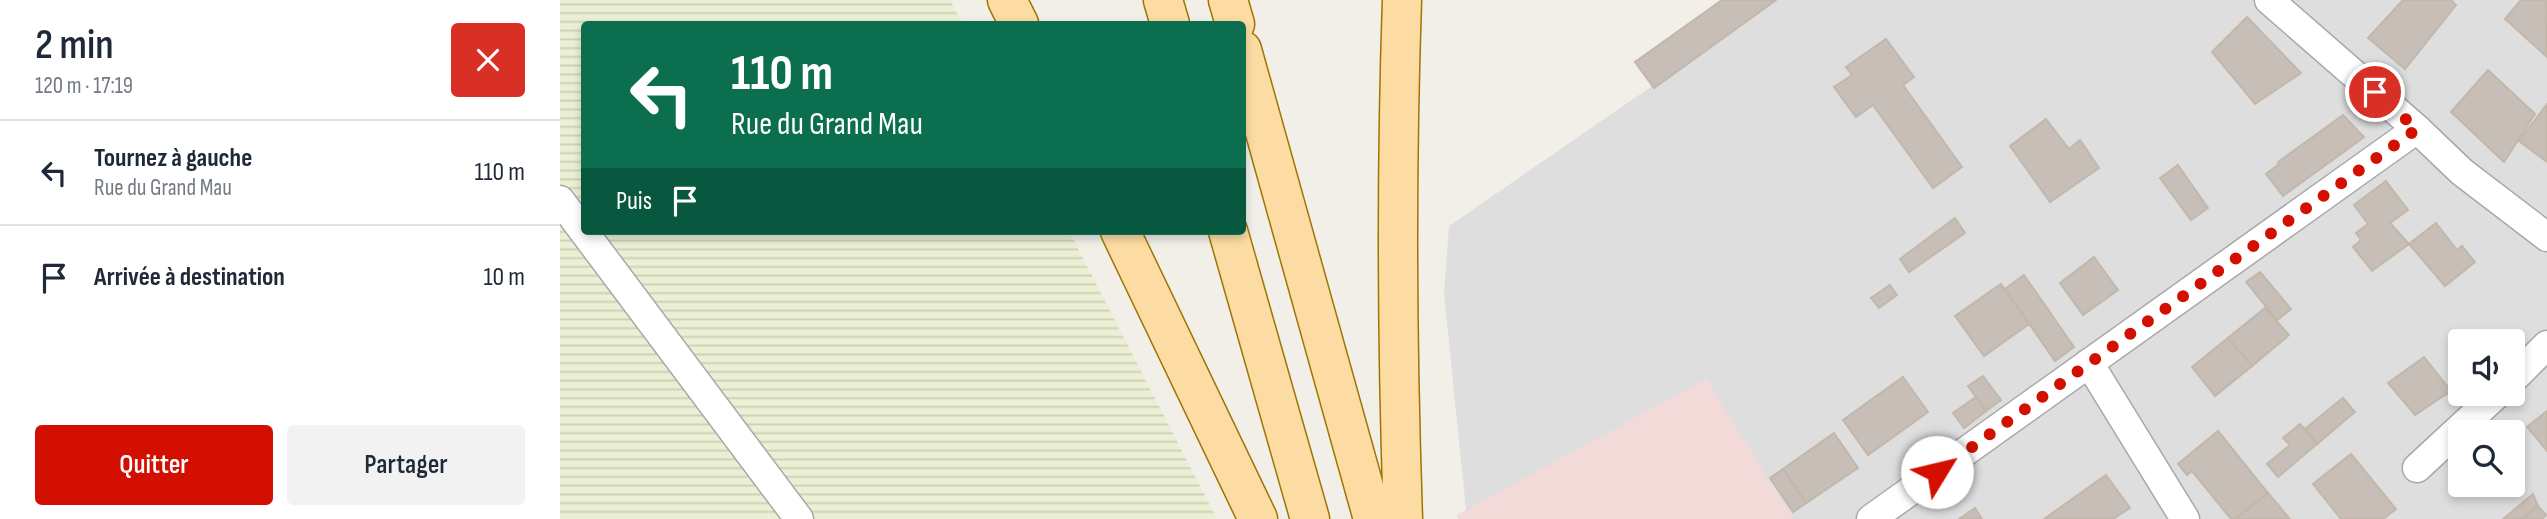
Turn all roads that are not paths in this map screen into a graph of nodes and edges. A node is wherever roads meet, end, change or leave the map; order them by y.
1 (1007, 0) edge
2 (1163, 0) edge
3 (1228, 0) edge
4 (1402, 0) edge
5 (2272, 1) edge
6 (1018, 21) edge
7 (1169, 21) edge
8 (1234, 21) edge
9 (1246, 64) edge
10 (2417, 129) junction
11 (560, 200) edge
12 (581, 228) edge
13 (586, 235) edge
14 (1122, 235) edge
15 (1229, 235) edge
16 (2547, 237) edge
17 (2547, 345) edge
18 (2089, 363) junction
19 (2525, 367) edge
20 (2484, 406) edge
21 (2417, 468) dead end
22 (799, 519) edge
23 (1258, 519) edge
24 (1310, 519) edge
25 (1373, 519) edge
26 (1403, 519) edge
27 (1871, 519) edge
28 (2185, 519) edge

1 - 6 main road
2 - 7 main road
3 - 8 main road
4 - 26 main road
5 - 10 street
9 - 25 main road
10 - 16 street
10 - 18 street
11 - 12 street
13 - 22 street
14 - 23 main road
15 - 24 main road
17 - 19 street
18 - 27 street
18 - 28 street
20 - 21 street

